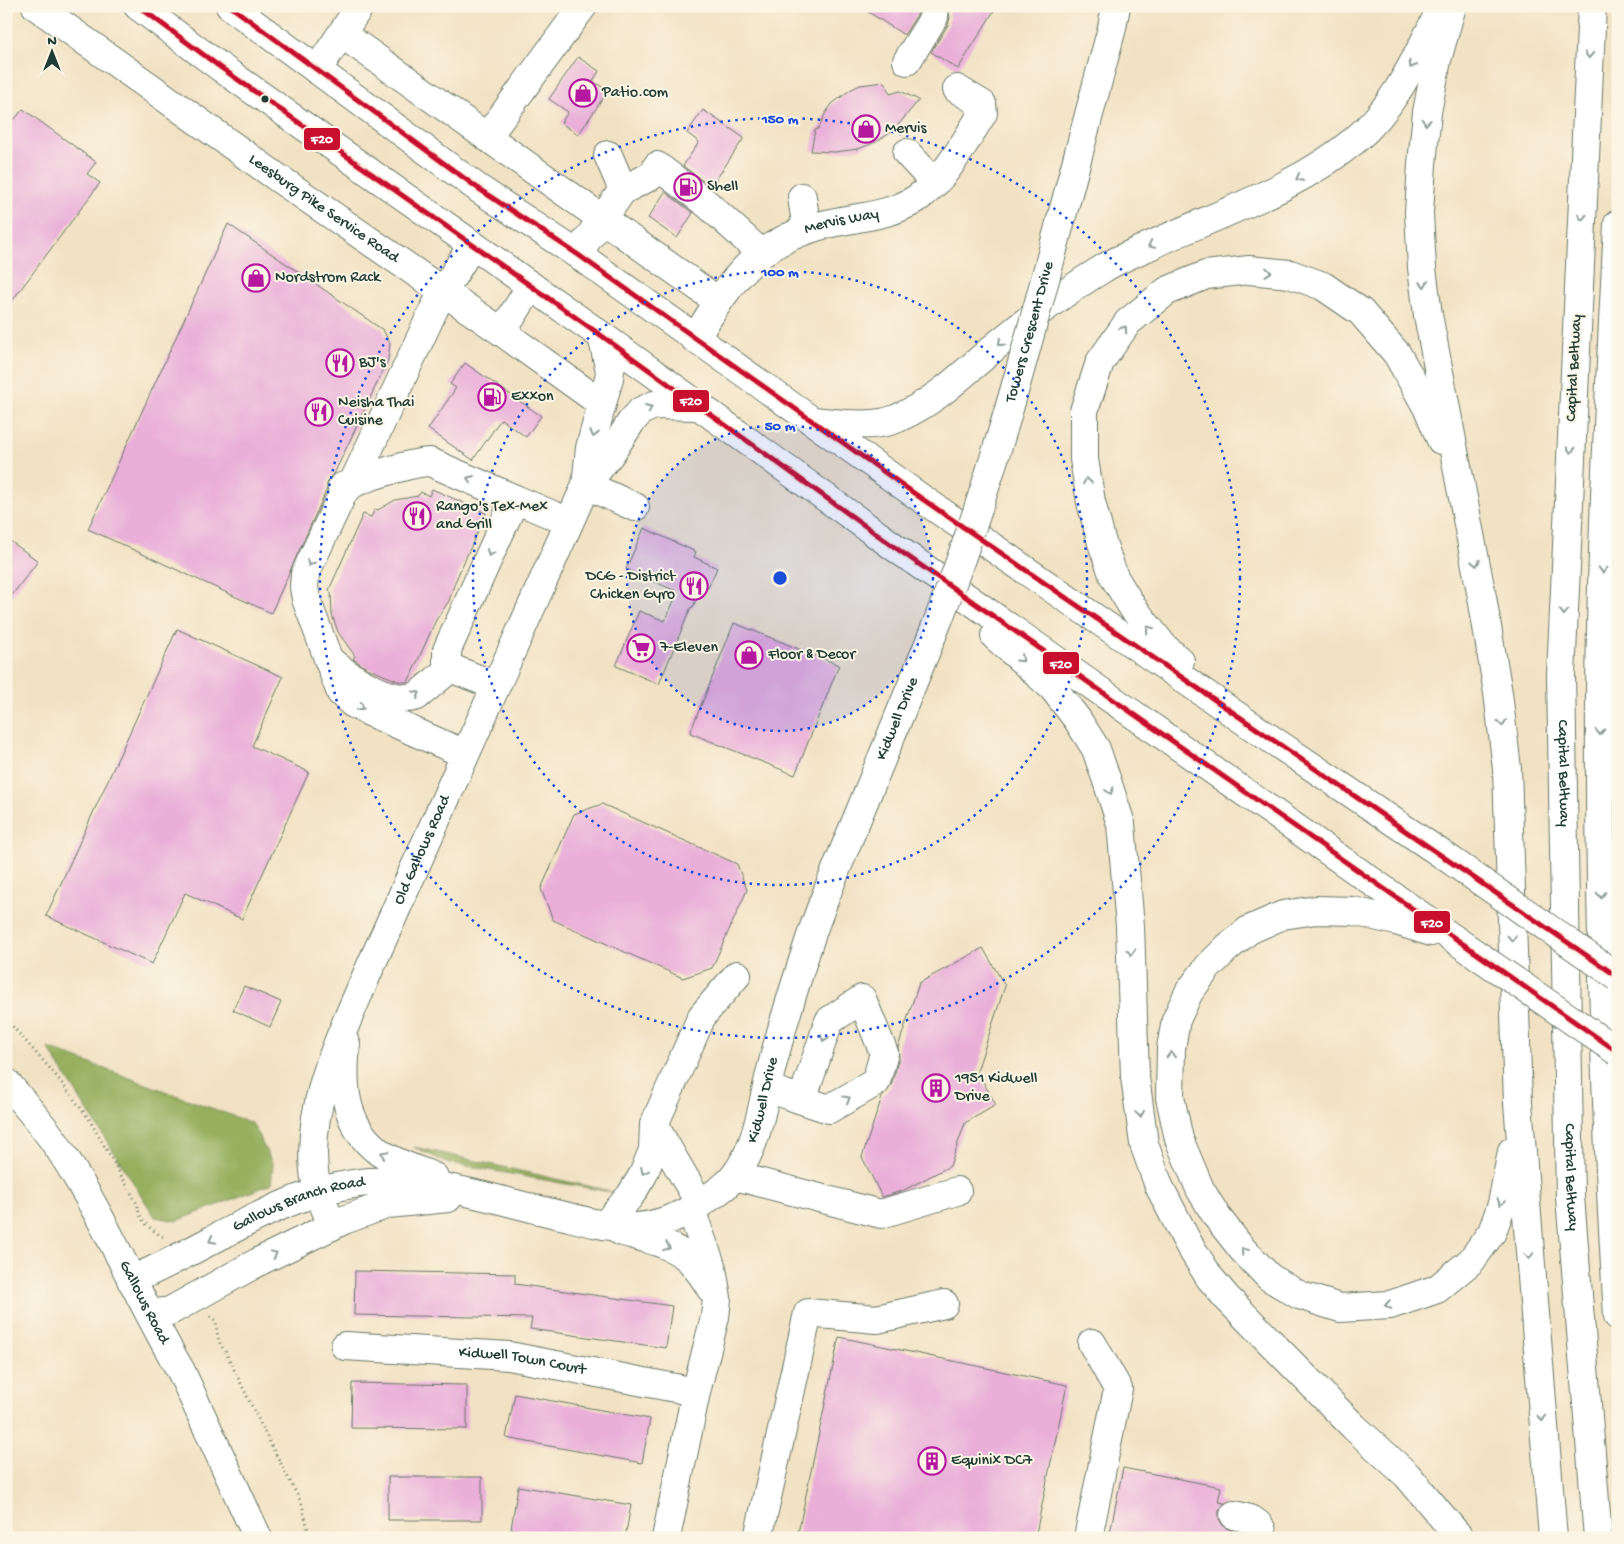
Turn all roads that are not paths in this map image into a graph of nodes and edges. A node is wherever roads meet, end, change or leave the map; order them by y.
1 (138, 6) edge
2 (230, 6) edge
3 (360, 6) edge
4 (583, 6) edge
5 (1116, 6) edge
6 (1442, 6) edge
7 (1452, 6) edge
8 (1592, 6) edge
9 (43, 9) edge
10 (934, 17) dead end
11 (342, 34) junction
12 (907, 61) dead end
13 (317, 70) junction
14 (957, 89) dead end
15 (487, 137) junction
16 (907, 154) dead end
17 (608, 155) dead end
18 (935, 183) junction
19 (623, 190) junction
20 (802, 197) dead end
21 (603, 219) junction
22 (1618, 224) edge
23 (807, 230) junction
24 (472, 245) junction
25 (761, 252) junction
26 (577, 254) junction
27 (531, 286) junction
28 (443, 292) junction
29 (718, 301) junction
30 (502, 332) junction
31 (602, 336) junction
32 (695, 339) junction
33 (602, 404) junction
34 (697, 406) junction
35 (813, 421) junction
36 (341, 484) junction
37 (586, 485) junction
38 (515, 499) junction
39 (634, 507) dead end
40 (1466, 515) junction
41 (569, 522) junction
42 (893, 546) junction
43 (925, 653) joint
44 (328, 659) junction
45 (453, 669) junction
46 (496, 686) junction
47 (1262, 733) junction
48 (465, 754) junction
49 (1454, 939) junction
50 (737, 975) dead end
51 (1618, 976) edge
52 (349, 1016) junction
53 (1618, 1052) edge
54 (6, 1082) edge
55 (767, 1088) junction
56 (802, 1100) dead end
57 (1518, 1103) junction
58 (654, 1125) junction
59 (735, 1176) junction
60 (320, 1190) junction
61 (957, 1192) dead end
62 (477, 1195) junction
63 (695, 1207) junction
64 (605, 1225) junction
65 (332, 1226) junction
66 (131, 1280) junction
67 (717, 1298) junction
68 (944, 1304) dead end
69 (150, 1314) junction
70 (1618, 1316) edge
71 (1092, 1343) dead end
72 (345, 1346) dead end
73 (696, 1392) junction
74 (1234, 1516) dead end
75 (258, 1538) edge
76 (666, 1538) edge
77 (758, 1538) edge
78 (1088, 1538) edge
79 (1262, 1538) edge
80 (1460, 1538) edge
81 (1552, 1538) edge
82 (1598, 1538) edge

1 - 24 main road
2 - 13 main road
3 - 11 main road
4 - 15 main road
5 - 43 main road, Towers Crescent Drive, bridge
6 -> 35 main road
7 -> 40 main road
8 -> 82 main road, Capital Beltway
9 - 28 main road, Leesburg Pike Service Road
10 - 12 main road
11 - 13 main road
11 - 15 main road
13 - 26 main road
14 - 18 main road, Mervis Way
15 - 21 main road
16 - 18 main road
17 - 19 main road
18 - 23 main road, Mervis Way
19 - 21 main road
19 - 25 main road
20 - 23 main road
21 - 26 main road
21 - 29 main road
22 -> 70 main road
23 - 25 main road, Mervis Way
24 - 27 main road
24 - 28 main road
25 - 29 main road, Mervis Way
26 - 32 main road
27 - 30 main road
27 - 31 main road
28 - 30 main road, Leesburg Pike Service Road
28 - 36 main road
29 - 32 main road, Mervis Way
30 - 33 main road, Leesburg Pike Service Road
31 - 33 main road, Old Gallows Road
31 - 34 main road
32 - 35 main road
33 -> 37 main road, Old Gallows Road
37 -> 34 main road, Old Gallows Road
34 - 42 main road
35 - 47 main road
38 -> 36 main road
36 -> 44 main road
37 - 39 main road
37 - 41 main road, Old Gallows Road
38 - 41 main road
38 -> 45 main road
47 -> 40 main road
40 -> 57 main road
41 - 46 main road, Old Gallows Road
42 - 49 main road
42 -> 80 main road
43 - 55 main road, Kidwell Drive
44 -> 45 main road
44 -> 48 main road
45 - 46 main road
46 - 48 main road, Old Gallows Road
47 - 51 main road, bridge
48 - 52 main road, Old Gallows Road
49 - 53 main road, bridge
57 -> 49 main road
50 - 58 main road
52 - 60 main road, Old Gallows Road
62 -> 52 main road
54 - 66 main road, Gallows Road
55 - 56 main road
55 - 59 main road, Kidwell Drive
57 -> 81 main road
58 - 63 main road
58 -> 64 main road
59 - 61 main road
59 - 63 main road, Kidwell Drive
60 - 62 main road, Gallows Branch Road
60 - 65 main road, Old Gallows Road
60 -> 66 main road, Gallows Branch Road
62 - 64 main road, Gallows Branch Road
62 - 65 main road, Gallows Branch Road
63 - 64 main road, Gallows Branch Road
63 - 67 main road
64 -> 67 main road
69 -> 65 main road, Gallows Branch Road
66 - 69 main road, Gallows Road
67 - 73 main road
68 - 77 main road
69 - 75 main road, Gallows Road
71 - 78 main road
72 - 73 main road, Kidwell Town Court
73 - 76 main road
74 - 79 main road

